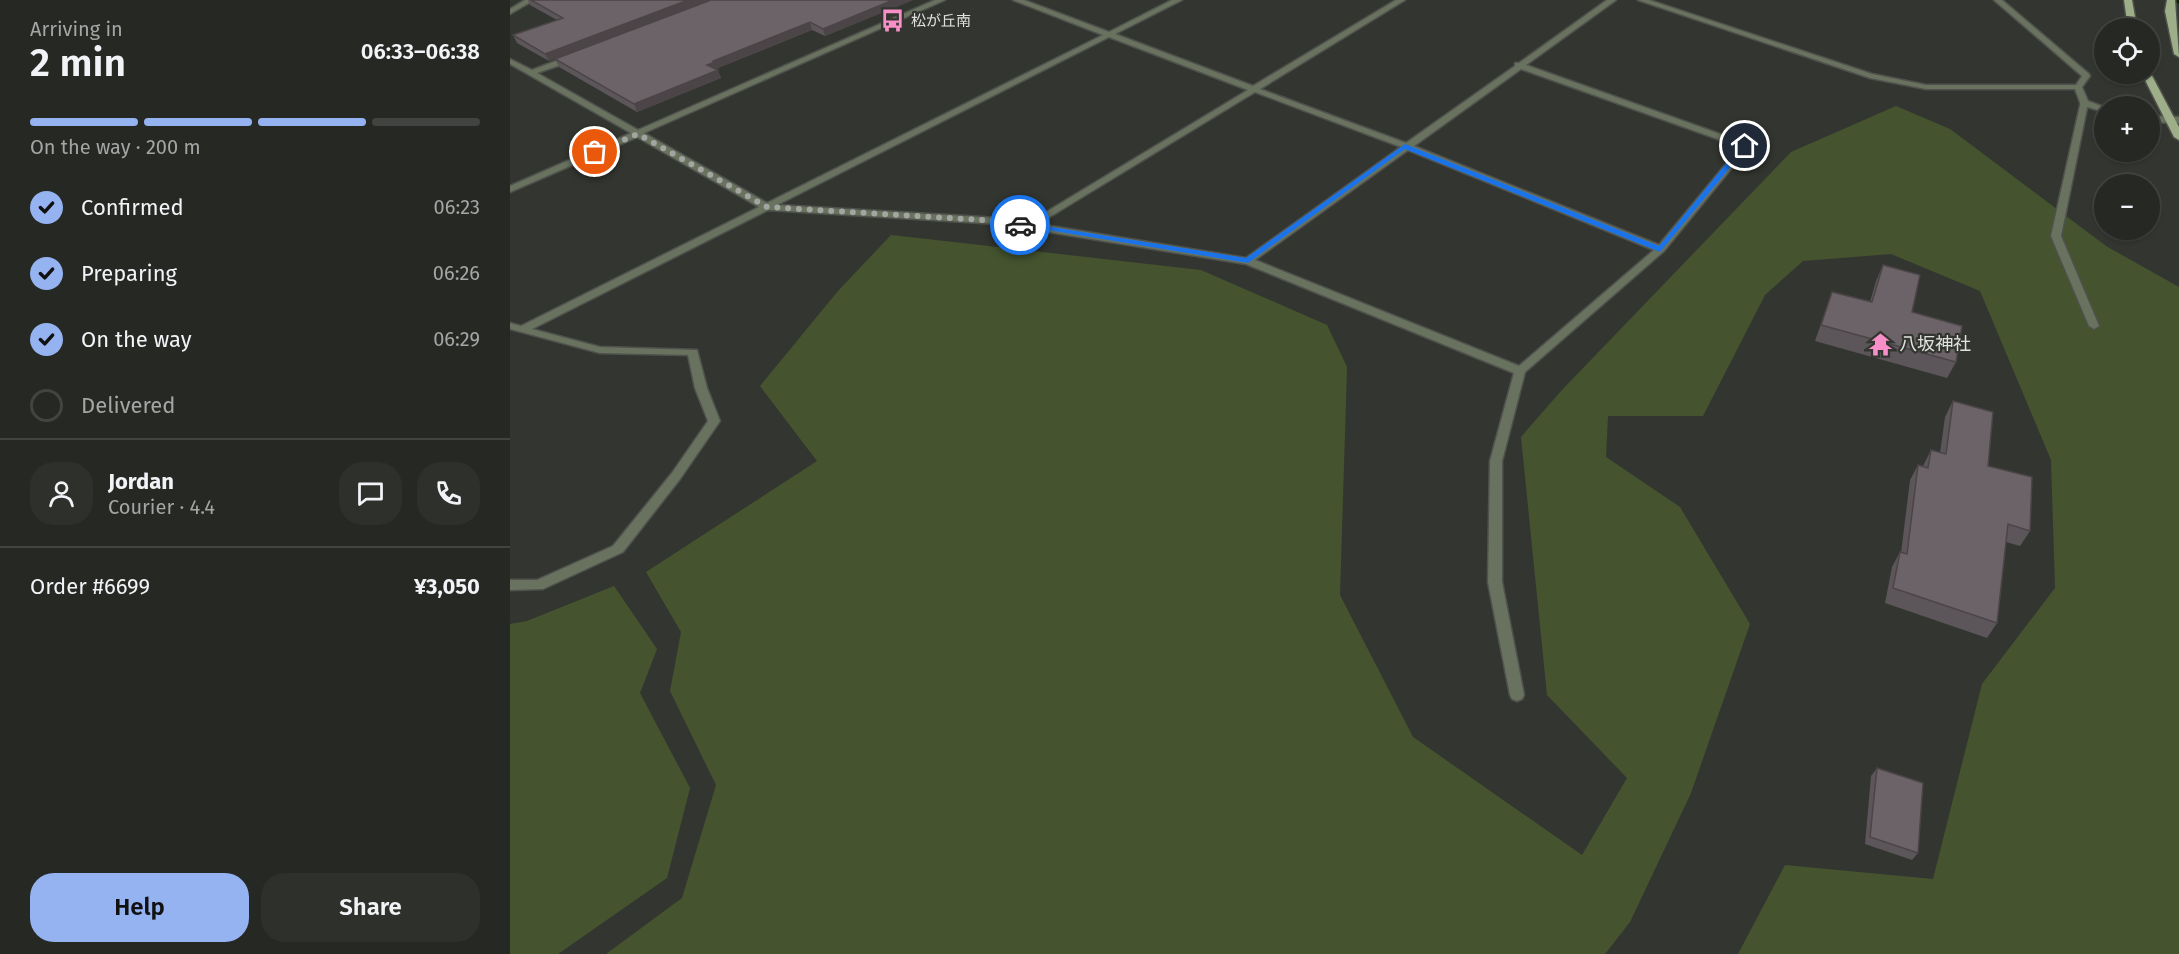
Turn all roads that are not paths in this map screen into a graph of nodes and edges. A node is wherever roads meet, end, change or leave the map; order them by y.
1 (510, 0) edge
2 (529, 0) edge
3 (941, 0) edge
4 (1017, 0) edge
5 (1178, 0) edge
6 (1401, 0) edge
7 (1612, 0) edge
8 (1642, 0) edge
9 (1998, 0) edge
10 (2128, 0) edge
11 (2171, 0) edge
12 (510, 12) edge
13 (2131, 18) edge
14 (1109, 35) junction
15 (585, 53) edge
16 (2179, 54) edge
17 (510, 61) edge
18 (1518, 65) junction
19 (531, 73) junction
20 (2152, 84) edge
21 (2078, 87) junction
22 (1255, 90) junction
23 (2084, 103) junction
24 (2094, 106) edge
25 (2174, 119) edge
26 (638, 134) junction
27 (2179, 137) edge
28 (1405, 146) junction
29 (510, 189) edge
30 (767, 207) junction
31 (1029, 226) junction
32 (1660, 249) junction
33 (1248, 261) junction
34 (510, 326) edge
35 (2094, 326) dead end
36 (523, 329) junction
37 (1520, 371) junction
38 (510, 585) edge
39 (1517, 695) dead end

1 - 2 street
2 - 12 street
3 - 26 street
4 - 14 street
5 - 14 street
6 - 22 street
7 - 18 street
8 - 21 street
9 - 21 street
10 - 13 main road
11 - 16 main road
14 - 22 street
14 - 30 street
15 - 19 street
17 - 19 street
18 - 28 street
18 - 32 street
19 - 26 street
20 - 25 main road
21 - 23 street
22 - 28 street
22 - 31 street
23 - 24 street
23 - 35 street
25 - 27 main road
26 - 29 street
26 - 30 street
28 - 32 street
28 - 33 street
30 - 31 street
30 - 36 street
31 - 33 street
32 - 37 street
33 - 37 street
34 - 36 street
36 - 38 street
37 - 39 street

